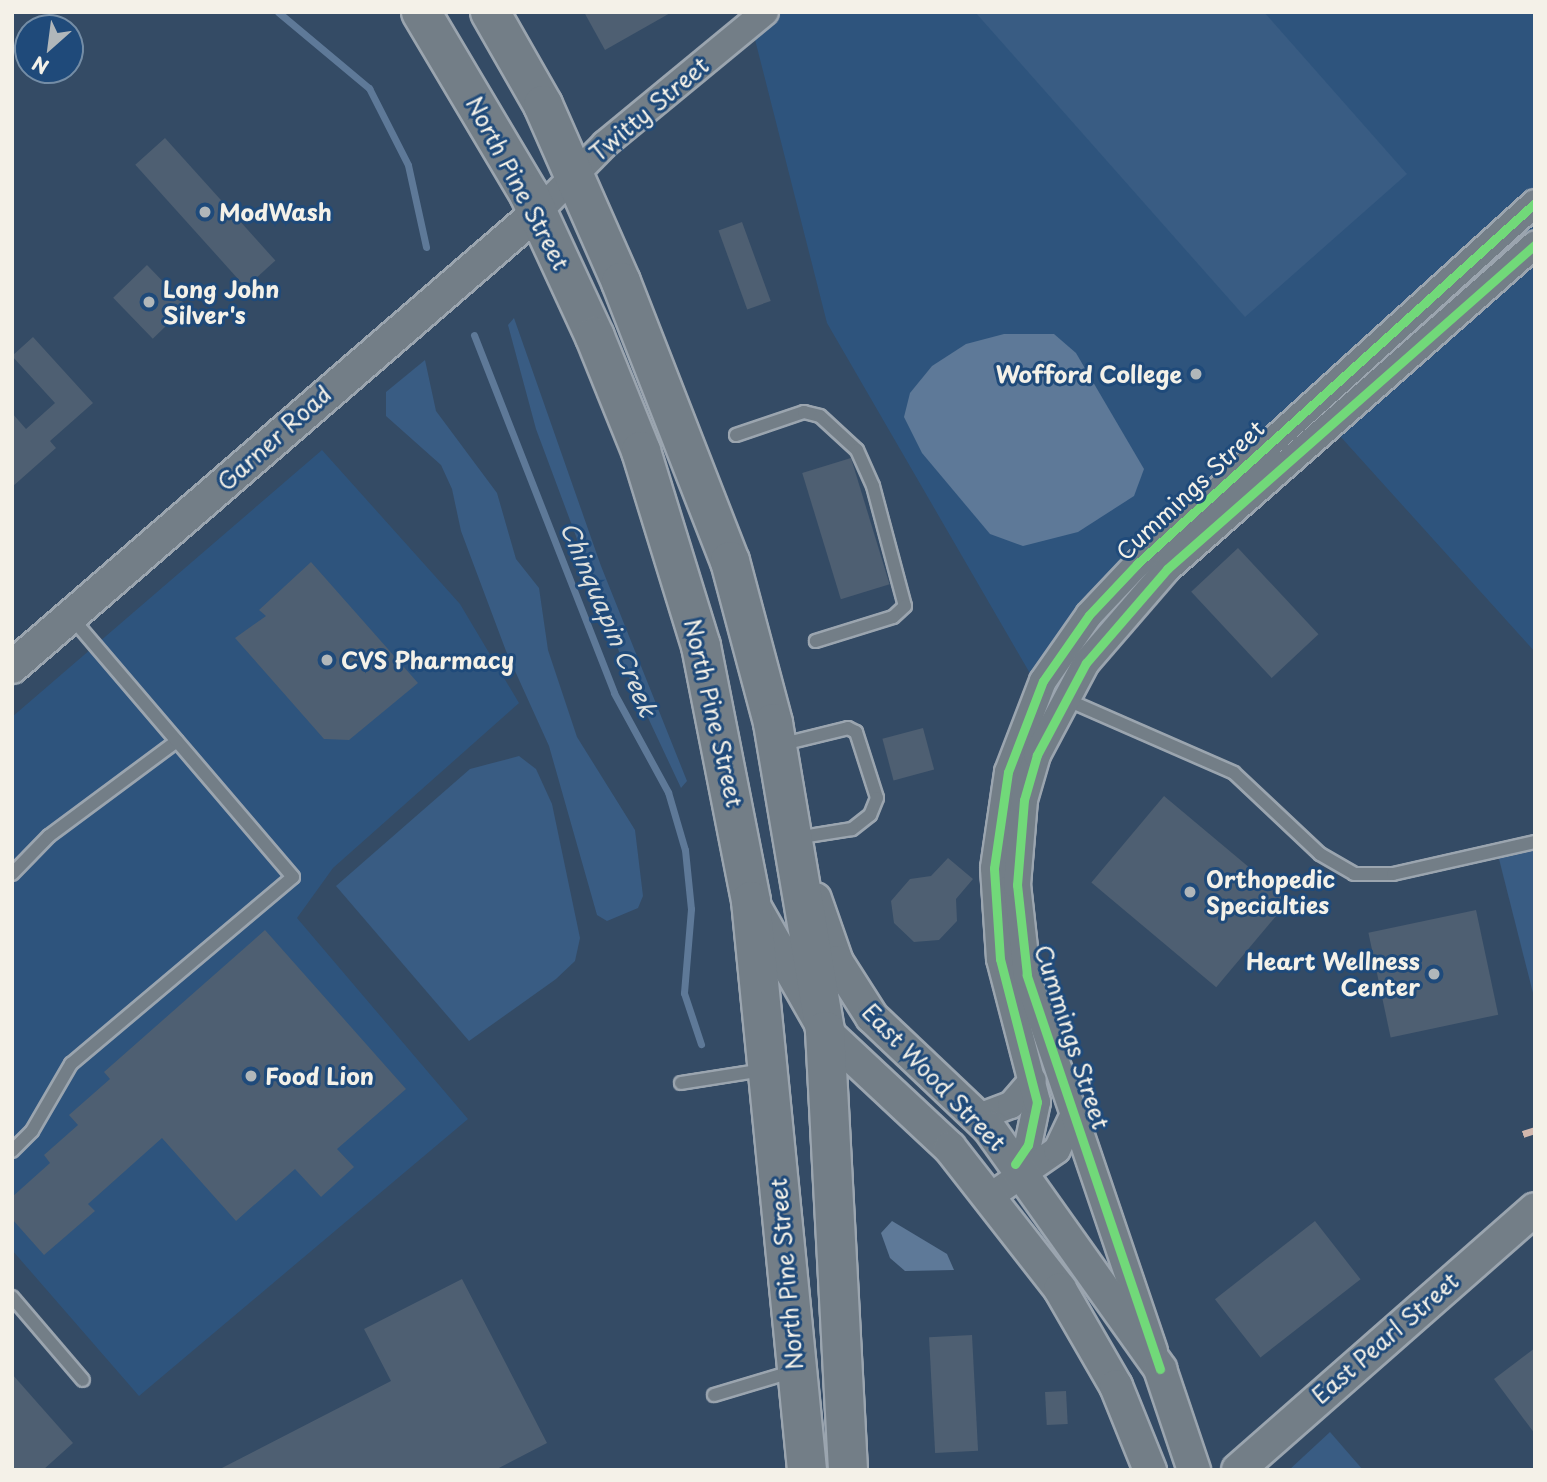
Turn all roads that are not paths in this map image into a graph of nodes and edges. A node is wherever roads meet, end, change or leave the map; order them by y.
1 (421, 12) edge
2 (490, 12) edge
3 (765, 12) edge
4 (574, 176) junction
5 (1535, 202) edge
6 (538, 212) junction
7 (1535, 244) edge
8 (736, 435) dead end
9 (71, 617) junction
10 (816, 641) dead end
11 (12, 667) edge
12 (1051, 694) junction
13 (177, 741) junction
14 (777, 745) junction
15 (1535, 842) edge
16 (796, 846) junction
17 (12, 874) edge
18 (751, 901) junction
19 (825, 1031) junction
20 (767, 1069) junction
21 (1033, 1080) junction
22 (681, 1083) dead end
23 (1075, 1112) junction
24 (979, 1117) junction
25 (12, 1151) edge
26 (1019, 1169) junction
27 (991, 1196) junction
28 (1535, 1209) edge
29 (1075, 1243) junction
30 (1123, 1254) junction
31 (12, 1297) edge
32 (1160, 1369) junction
33 (794, 1371) junction
34 (83, 1380) dead end
35 (714, 1395) dead end
36 (807, 1470) edge
37 (848, 1470) edge
38 (1150, 1470) edge
39 (1194, 1470) edge
40 (1238, 1470) edge

1 - 6 highway, North Pine Street
2 - 4 highway, North Pine Street
3 - 4 street, Twitty Street
4 - 6 street, Twitty Street
4 - 14 highway, North Pine Street
5 - 12 street, Cummings Street
6 - 9 street, Garner Road
6 - 18 highway, North Pine Street
7 - 12 street, Cummings Street
8 - 10 lane
9 - 11 street, Garner Road
9 - 13 lane
12 - 15 lane
12 - 21 street, Cummings Street
12 - 23 street, Cummings Street
13 - 17 lane
13 - 25 lane
14 - 16 highway, North Pine Street
14 - 16 lane
16 - 19 highway, North Pine Street
16 - 24 street, East Wood Street
18 - 19 street, East Wood Street
18 - 20 highway, North Pine Street
19 - 27 street, East Wood Street
19 - 37 highway, North Pine Street
20 - 22 lane
20 - 33 highway, North Pine Street
21 - 24 street
21 - 26 street, Cummings Street
23 - 26 street
23 - 30 street, Cummings Street
24 - 26 street, East Wood Street
26 - 27 street
26 - 29 street, East Wood Street
27 - 38 street, East Wood Street
28 - 40 street, East Pearl Street
29 - 30 street
29 - 32 street, East Wood Street
30 - 32 street, Cummings Street
31 - 34 lane
32 - 39 street, East Wood Street
33 - 35 lane
33 - 36 highway, North Pine Street

